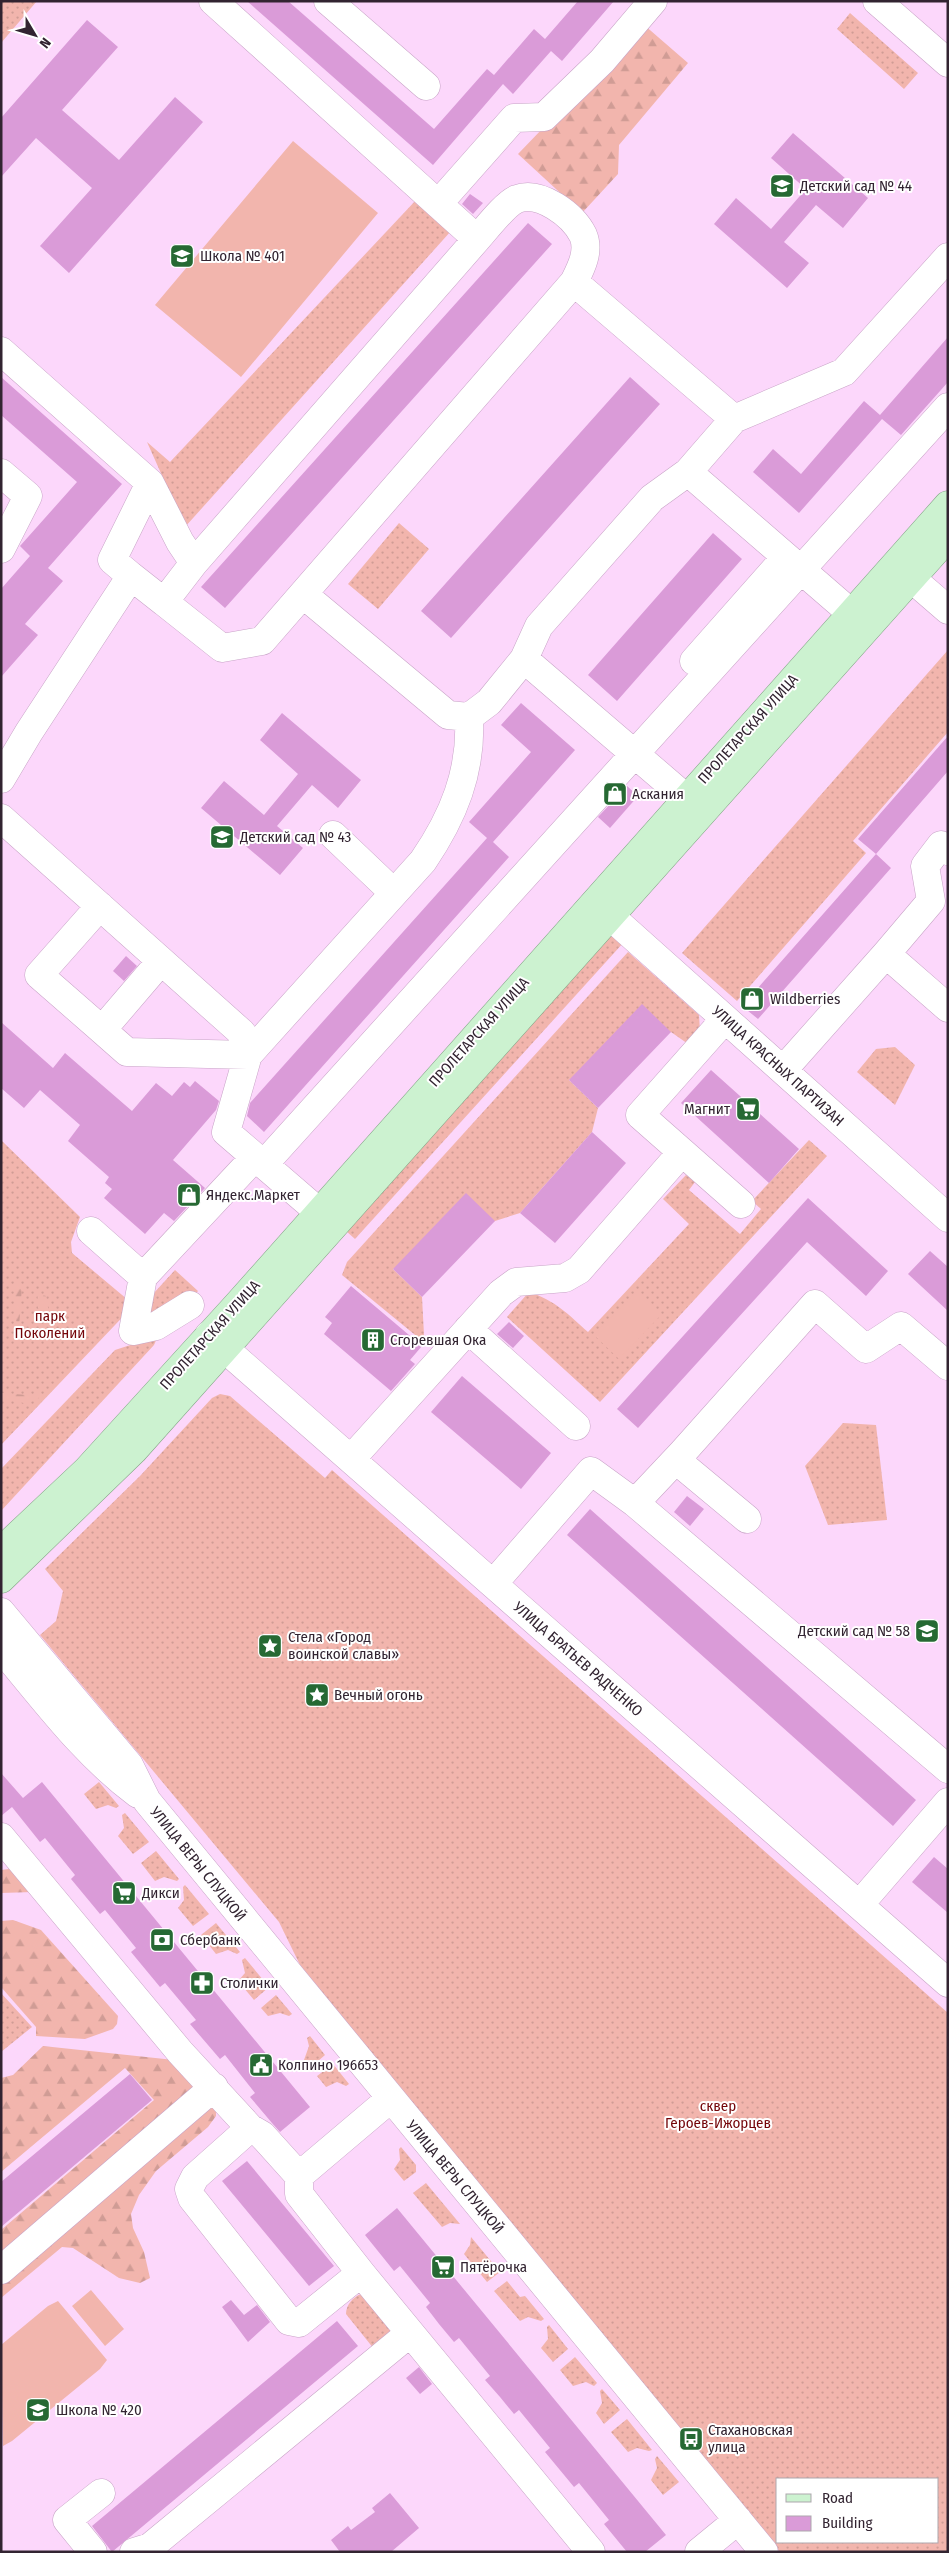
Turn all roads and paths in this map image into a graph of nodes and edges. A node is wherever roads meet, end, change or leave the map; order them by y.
1 (213, 1) edge
2 (328, 1) edge
3 (653, 1) edge
4 (877, 1) edge
5 (948, 63) edge
6 (426, 86) dead end
7 (438, 204) junction
8 (477, 239) junction
9 (948, 256) edge
10 (574, 282) junction
11 (1, 351) edge
12 (948, 407) edge
13 (734, 420) junction
14 (688, 472) junction
15 (1, 473) edge
16 (150, 483) junction
17 (948, 505) edge
18 (948, 537) edge
19 (1, 549) edge
20 (194, 563) junction
21 (794, 564) junction
22 (131, 576) junction
23 (911, 578) junction
24 (304, 595) junction
25 (164, 602) junction
26 (948, 610) edge
27 (850, 613) junction
28 (524, 659) junction
29 (469, 717) junction
30 (628, 748) junction
31 (1, 779) edge
32 (686, 798) junction
33 (1, 818) edge
34 (333, 835) dead end
35 (946, 845) edge
36 (394, 893) junction
37 (100, 906) junction
38 (609, 915) junction
39 (886, 954) junction
40 (161, 961) junction
41 (948, 1008) edge
42 (725, 1019) junction
43 (102, 1030) junction
44 (248, 1055) junction
45 (783, 1070) junction
46 (682, 1152) junction
47 (259, 1160) junction
48 (741, 1204) dead end
49 (319, 1212) junction
50 (948, 1218) edge
51 (91, 1231) dead end
52 (143, 1277) junction
53 (190, 1306) dead end
54 (468, 1329) junction
55 (217, 1342) junction
56 (948, 1366) edge
57 (576, 1426) dead end
58 (351, 1459) junction
59 (676, 1460) junction
60 (634, 1503) junction
61 (747, 1519) dead end
62 (1, 1551) edge
63 (1, 1579) edge
64 (493, 1584) junction
65 (1, 1612) edge
66 (1, 1648) edge
67 (948, 1769) edge
68 (147, 1801) junction
69 (944, 1814) edge
70 (1, 1837) edge
71 (859, 1905) junction
72 (948, 1983) edge
73 (214, 2087) junction
74 (390, 2099) junction
75 (250, 2128) junction
76 (299, 2176) junction
77 (1, 2270) edge
78 (361, 2273) junction
79 (410, 2333) junction
80 (101, 2493) dead end
81 (738, 2520) junction
82 (146, 2550) edge
83 (93, 2552) edge
84 (591, 2552) edge
85 (699, 2552) edge
86 (764, 2552) edge

1 - 7 street
2 - 6 street
3 - 7 street
4 - 5 street
7 - 8 street
8 - 10 street
8 - 20 street
9 - 13 street
10 - 13 street
10 - 24 street
11 - 16 street
12 - 21 street
13 - 14 street
14 - 21 street
14 - 28 street
15 - 19 street
16 - 20 street
16 - 22 street
17 - 27 main road, ПРОЛЕТАРСКАЯ УЛИЦА
18 - 23 main road, ПРОЛЕТАРСКАЯ УЛИЦА
20 - 25 street
21 - 27 street
21 - 30 street
22 - 25 street
22 - 31 street
23 - 26 street
23 - 38 main road, ПРОЛЕТАРСКАЯ УЛИЦА
24 - 25 street
24 - 29 street
27 - 32 main road, ПРОЛЕТАРСКАЯ УЛИЦА
28 - 29 street
28 - 30 street
29 - 36 street
30 - 32 street
30 - 47 street
32 - 49 main road, ПРОЛЕТАРСКАЯ УЛИЦА
33 - 37 street
34 - 36 street
35 - 39 street
36 - 44 street
37 - 40 street
37 - 43 street
38 - 42 street, УЛИЦА КРАСНЫХ ПАРТИЗАН
38 - 55 main road, ПРОЛЕТАРСКАЯ УЛИЦА
39 - 41 street
39 - 45 street
40 - 43 street
40 - 44 street
42 - 45 street, УЛИЦА КРАСНЫХ ПАРТИЗАН
42 - 46 street
43 - 44 street
44 - 47 street
45 - 50 street, УЛИЦА КРАСНЫХ ПАРТИЗАН
46 - 48 street
46 - 54 street
47 - 49 street
47 - 52 street
49 - 55 main road, ПРОЛЕТАРСКАЯ УЛИЦА
51 - 52 street
52 - 53 street
54 - 57 street
54 - 58 street
55 - 58 street, УЛИЦА БРАТЬЕВ РАДЧЕНКО
55 - 62 main road, ПРОЛЕТАРСКАЯ УЛИЦА
55 - 63 main road, ПРОЛЕТАРСКАЯ УЛИЦА
56 - 59 street
58 - 64 street, УЛИЦА БРАТЬЕВ РАДЧЕНКО
59 - 60 street
59 - 61 street
60 - 64 street
60 - 67 street
64 - 71 street, УЛИЦА БРАТЬЕВ РАДЧЕНКО
65 - 68 street, УЛИЦА ВЕРЫ СЛУЦКОЙ
66 - 68 street, УЛИЦА ВЕРЫ СЛУЦКОЙ
68 - 74 street, УЛИЦА ВЕРЫ СЛУЦКОЙ
69 - 71 street
70 - 73 street
71 - 72 street, УЛИЦА БРАТЬЕВ РАДЧЕНКО
73 - 75 street
73 - 77 street
74 - 76 street
74 - 81 street, УЛИЦА ВЕРЫ СЛУЦКОЙ
75 - 76 street
75 - 78 street
76 - 78 street
78 - 79 street
79 - 82 street
79 - 84 street
80 - 83 street
81 - 85 street
81 - 86 street, УЛИЦА ВЕРЫ СЛУЦКОЙ

